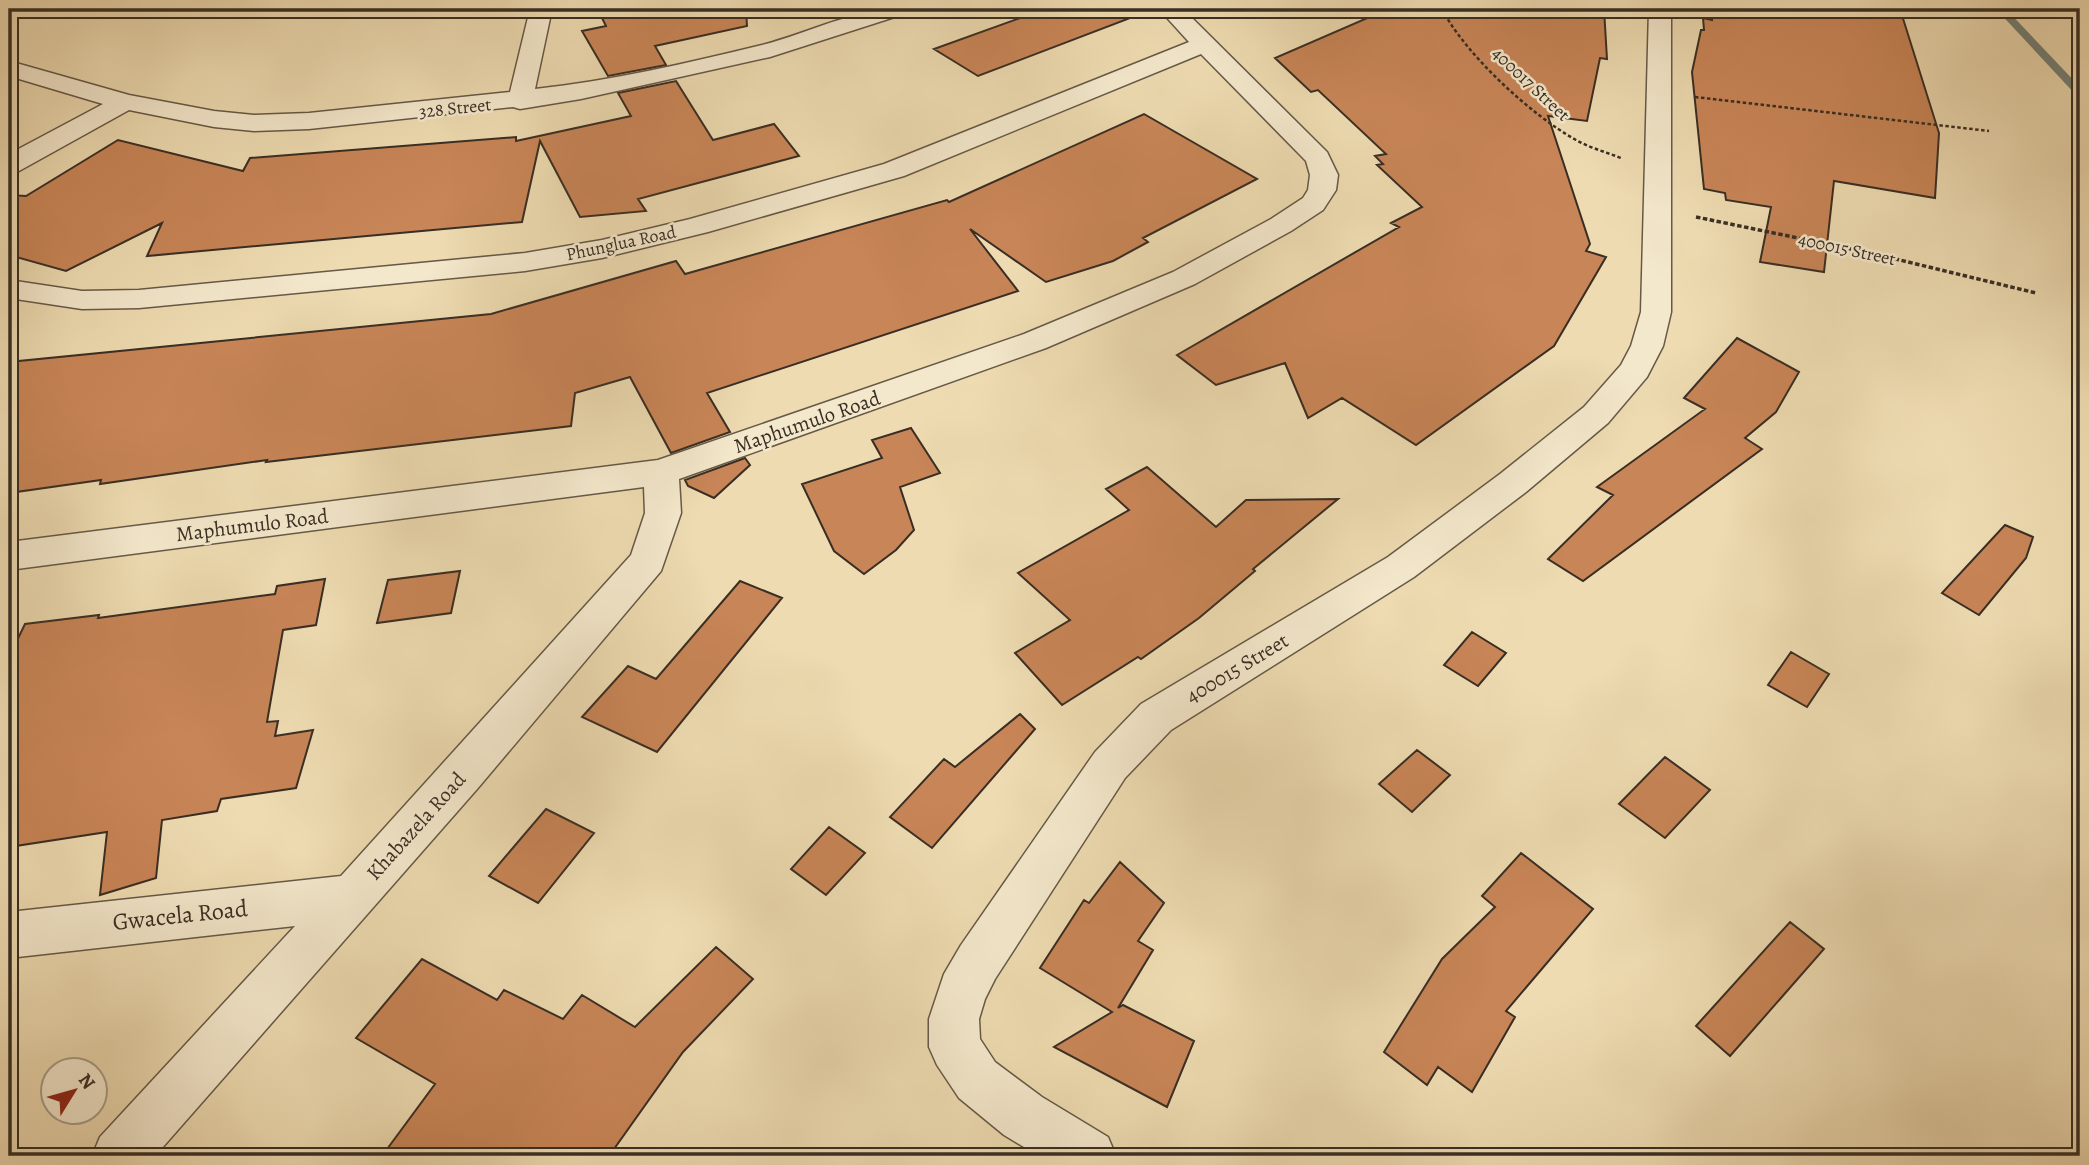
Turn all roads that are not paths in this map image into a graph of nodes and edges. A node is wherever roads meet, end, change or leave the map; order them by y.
1 (541, 9) edge
2 (896, 9) edge
3 (1170, 9) edge
4 (1660, 9) edge
5 (1204, 44) junction
6 (9, 68) edge
7 (520, 100) junction
8 (125, 102) junction
9 (9, 165) edge
10 (9, 289) edge
11 (662, 472) junction
12 (9, 556) edge
13 (351, 897) junction
14 (9, 935) edge
15 (119, 1156) edge
16 (1090, 1156) edge

1 - 7 street
2 - 7 street, 328 Street
3 - 5 street, Maphumulo Road
4 - 16 street, 400015 Street
5 - 10 street, Phunglua Road
5 - 11 street, Maphumulo Road
6 - 8 street, 328 Street
7 - 8 street, 328 Street
8 - 9 street
11 - 12 street, Maphumulo Road
11 - 13 street, Khabazela Road
13 - 14 street, Gwacela Road
13 - 15 street, Khabazela Road

